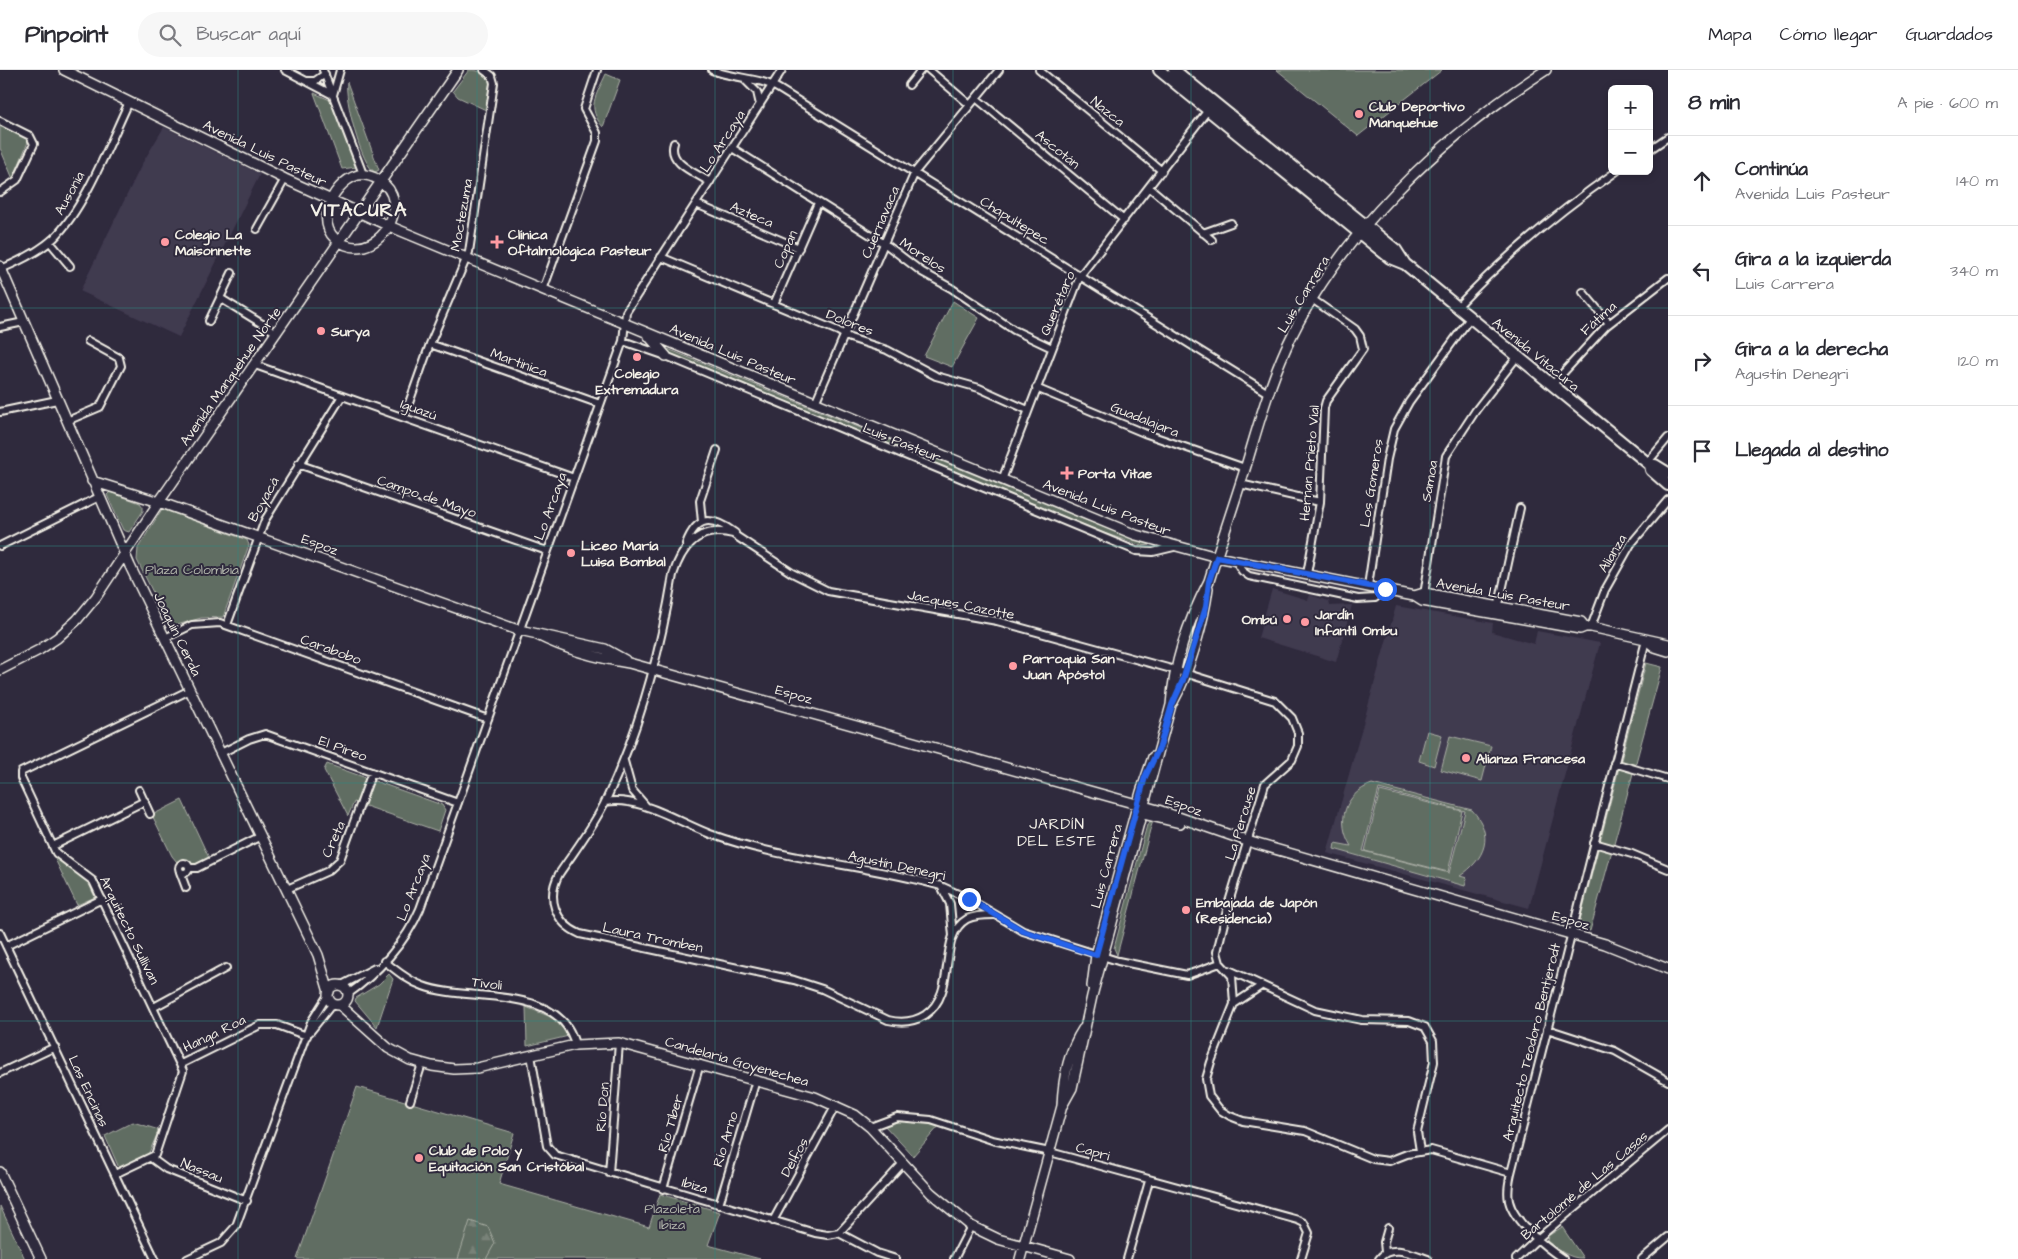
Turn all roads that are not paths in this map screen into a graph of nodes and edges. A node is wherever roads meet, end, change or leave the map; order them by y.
1 (64, 70) edge
2 (285, 70) edge
3 (340, 70) edge
4 (458, 70) edge
5 (484, 70) edge
6 (597, 70) edge
7 (712, 70) edge
8 (782, 70) edge
9 (921, 70) edge
10 (929, 70) edge
11 (999, 70) edge
12 (1039, 70) edge
13 (1160, 70) edge
14 (1174, 70) edge
15 (1546, 70) edge
16 (324, 72) edge
17 (745, 80) junction
18 (306, 81) junction
19 (773, 85) junction
20 (910, 85) dead end
21 (333, 95) junction
22 (976, 98) junction
23 (129, 102) junction
24 (760, 105) junction
25 (970, 105) junction
26 (1208, 110) junction
27 (0, 121) edge
28 (1668, 137) edge
29 (674, 143) dead end
30 (1653, 147) edge
31 (732, 148) junction
32 (1162, 171) junction
33 (915, 172) junction
34 (363, 174) junction
35 (1611, 175) edge
36 (285, 179) junction
37 (381, 181) junction
38 (710, 182) junction
39 (1149, 187) junction
40 (0, 192) edge
41 (331, 200) junction
42 (818, 203) junction
43 (696, 204) junction
44 (360, 213) junction
45 (1124, 220) junction
46 (1231, 223) dead end
47 (389, 226) junction
48 (257, 229) dead end
49 (1363, 230) junction
50 (1203, 233) junction
51 (1212, 240) dead end
52 (50, 242) junction
53 (340, 242) junction
54 (884, 244) junction
55 (799, 248) junction
56 (661, 256) junction
57 (466, 258) junction
58 (70, 266) dead end
59 (1, 268) edge
60 (232, 273) dead end
61 (1080, 276) junction
62 (1668, 278) edge
63 (543, 290) junction
64 (1583, 292) dead end
65 (220, 298) junction
66 (1312, 300) junction
67 (774, 304) junction
68 (1457, 307) junction
69 (1470, 318) junction
70 (209, 321) dead end
71 (24, 322) junction
72 (624, 323) junction
73 (1609, 323) junction
74 (0, 328) edge
75 (645, 332) junction
76 (277, 333) junction
77 (845, 335) junction
78 (88, 341) dead end
79 (623, 341) junction
80 (430, 344) junction
81 (1052, 348) junction
82 (666, 356) junction
83 (1517, 357) junction
84 (255, 364) junction
85 (1552, 385) junction
86 (1036, 388) junction
87 (1268, 393) junction
88 (342, 396) junction
89 (57, 400) junction
90 (815, 403) junction
91 (600, 404) junction
92 (1028, 410) junction
93 (0, 412) edge
94 (404, 417) junction
95 (67, 421) junction
96 (1668, 438) edge
97 (717, 450) dead end
98 (298, 464) junction
99 (1649, 464) junction
100 (1245, 468) junction
101 (1668, 473) edge
102 (574, 478) junction
103 (92, 480) junction
104 (1002, 480) junction
105 (1240, 484) junction
106 (1668, 485) edge
107 (99, 498) junction
108 (1668, 500) edge
109 (159, 502) junction
110 (1320, 502) junction
111 (1520, 508) dead end
112 (702, 522) junction
113 (258, 537) junction
114 (746, 541) junction
115 (0, 546) edge
116 (1174, 547) junction
117 (685, 548) junction
118 (547, 551) junction
119 (125, 554) junction
120 (1217, 557) junction
121 (1236, 561) junction
122 (1307, 574) junction
123 (1368, 586) junction
124 (1385, 589) junction
125 (1420, 597) junction
126 (1497, 611) junction
127 (227, 625) junction
128 (1588, 627) junction
129 (520, 630) junction
130 (165, 638) junction
131 (1646, 640) junction
132 (1668, 644) edge
133 (1668, 652) edge
134 (653, 669) junction
135 (0, 670) edge
136 (1180, 672) junction
137 (190, 690) junction
138 (488, 719) junction
139 (221, 753) junction
140 (624, 761) junction
141 (1614, 763) junction
142 (372, 772) junction
143 (1668, 779) edge
144 (139, 790) dead end
145 (145, 801) junction
146 (605, 802) junction
147 (458, 803) junction
148 (648, 807) junction
149 (1139, 810) junction
150 (150, 814) dead end
151 (261, 836) junction
152 (1247, 841) junction
153 (1594, 843) junction
154 (53, 846) junction
155 (1668, 869) edge
156 (941, 886) junction
157 (186, 888) dead end
158 (287, 889) junction
159 (102, 899) junction
160 (994, 915) junction
161 (0, 933) edge
162 (1571, 934) junction
163 (953, 937) junction
164 (6, 946) junction
165 (318, 955) junction
166 (1100, 956) junction
167 (384, 961) junction
168 (1220, 963) junction
169 (226, 968) dead end
170 (376, 968) junction
171 (1228, 969) junction
172 (1668, 969) edge
173 (339, 986) junction
174 (1261, 986) junction
175 (329, 994) junction
176 (348, 997) junction
177 (1234, 1004) junction
178 (337, 1005) junction
179 (154, 1006) junction
180 (359, 1024) junction
181 (1547, 1029) junction
182 (307, 1036) junction
183 (619, 1043) junction
184 (576, 1045) junction
185 (54, 1047) junction
186 (531, 1055) junction
187 (181, 1064) junction
188 (422, 1064) junction
189 (700, 1064) junction
190 (0, 1073) edge
191 (756, 1080) junction
192 (1668, 1081) edge
193 (410, 1100) dead end
194 (836, 1105) junction
195 (870, 1127) junction
196 (1668, 1130) edge
197 (1420, 1151) junction
198 (1050, 1152) junction
199 (151, 1158) junction
200 (903, 1163) junction
201 (0, 1172) edge
202 (609, 1173) junction
203 (1511, 1173) junction
204 (115, 1174) junction
205 (1149, 1181) junction
206 (664, 1189) junction
207 (247, 1201) junction
208 (719, 1205) junction
209 (773, 1221) junction
210 (971, 1226) junction
211 (1388, 1228) dead end
212 (839, 1233) junction
213 (1668, 1237) edge
214 (1536, 1240) junction
215 (1025, 1247) junction
216 (1385, 1252) junction
217 (41, 1259) edge
218 (155, 1259) edge
219 (188, 1259) edge
220 (896, 1259) edge
221 (954, 1259) edge
222 (1020, 1259) edge
223 (1070, 1259) edge
224 (1127, 1259) edge
225 (1301, 1259) edge
226 (1379, 1259) edge
227 (1428, 1259) edge
228 (1516, 1259) edge
229 (1563, 1259) edge
230 (1642, 1259) edge

1 - 23 street, Avenida Luis Pasteur
2 - 18 street
3 - 21 street
4 - 37 street, Avenida Manquehue Norte
5 - 57 street, Moctezuma
6 - 63 street
7 - 17 street, Chapultepec
8 - 19 street, Lo Arcaya
9 - 20 street
10 - 25 street
11 - 22 street, Cuernavaca
12 - 32 street, Nazca
13 - 26 main road, Avenida Vitacura
14 - 49 main road, Avenida Vitacura
15 - 49 street, Luis Carrera
16 - 18 street
16 - 21 street
17 - 19 street, Chapultepec
17 - 24 street
18 - 21 street
19 - 24 street, Lo Arcaya
19 - 33 street, Chapultepec
21 - 34 street
22 - 25 street, Cuernavaca
22 - 45 street, Ascotán
23 - 36 street, Avenida Luis Pasteur
23 - 52 street, Ausonia
24 - 31 street, Lo Arcaya
25 - 33 street, Cuernavaca
26 - 32 street, Querétaro
26 - 49 main road, Avenida Vitacura
27 - 40 street
28 - 30 street
29 - 38 street
31 - 38 street, Lo Arcaya
31 - 42 street, Morelos
32 - 39 street, Querétaro
33 - 54 street, Cuernavaca
33 - 61 street, Chapultepec
34 - 37 street
34 - 41 street
35 - 68 street
36 - 41 street, Avenida Luis Pasteur
36 - 48 street
37 - 44 street, Avenida Manquehue Norte
37 - 47 street
38 - 43 street, Lo Arcaya
39 - 45 street, Querétaro
39 - 50 street
41 - 44 street, Avenida Luis Pasteur
41 - 53 street
42 - 54 street, Morelos
42 - 55 street, Copan
43 - 55 street, Azteca
43 - 56 street, Lo Arcaya
44 - 47 street, Avenida Luis Pasteur
44 - 53 street, Avenida Manquehue Norte
45 - 61 street, Querétaro
46 - 50 street
47 - 53 street
47 - 57 street, Avenida Luis Pasteur
49 - 66 street, Luis Carrera
49 - 68 main road, Avenida Vitacura
50 - 51 street
52 - 58 street
52 - 59 street, Ausonia
53 - 76 street, Avenida Manquehue Norte
54 - 77 street, Cuernavaca
54 - 81 street, Morelos
55 - 67 street, Copan
56 - 67 street, Dolores
56 - 72 street, Lo Arcaya
57 - 63 street, Avenida Luis Pasteur
57 - 80 street, Moctezuma
59 - 71 street, Joaquín Cerda
60 - 65 street
61 - 81 street, Querétaro
61 - 87 street, Chapultepec
62 - 73 street, Fátima
63 - 72 street, Avenida Luis Pasteur
64 - 73 street
65 - 70 street
65 - 76 street
66 - 87 street, Luis Carrera
66 - 110 street, Hernan Prieto Vial
67 - 77 street, Dolores
68 - 69 main road, Avenida Vitacura
69 - 83 main road, Avenida Vitacura
69 - 123 street, Los Gomeros
71 - 74 street
71 - 89 street, Joaquín Cerda
72 - 75 street, Avenida Luis Pasteur
72 - 79 street, Lo Arcaya
73 - 85 street, Fátima
75 - 82 street
75 - 90 street, Avenida Luis Pasteur
76 - 84 street, Avenida Manquehue Norte
77 - 90 street, Cuernavaca
77 - 92 street, Dolores
78 - 95 street
79 - 82 street, Luis Pasteur
79 - 91 street, Lo Arcaya
80 - 91 street, Martinica
80 - 94 street, Moctezuma
81 - 86 street, Querétaro
82 - 116 street, Luis Pasteur
83 - 85 main road, Avenida Vitacura
83 - 125 street, Samoa
84 - 88 street, Iguazú
84 - 109 street, Avenida Manquehue Norte
85 - 99 main road, Avenida Vitacura
86 - 92 street, Querétaro
86 - 100 street, Guadalajara
87 - 100 street, Luis Carrera
88 - 94 street, Iguazú
88 - 98 street, Boyacá
89 - 93 street
89 - 95 street, Joaquín Cerda
90 - 104 street, Avenida Luis Pasteur
91 - 102 street, Lo Arcaya
92 - 104 street, Querétaro
94 - 102 street, Iguazú
95 - 103 street, Joaquín Cerda
96 - 99 street
97 - 112 street
98 - 113 street, Boyacá
98 - 118 street, Campo de Mayo
99 - 101 main road, Avenida Vitacura
99 - 106 main road, Avenida Vitacura
100 - 105 street, Luis Carrera
102 - 118 street, Lo Arcaya
103 - 107 street, Joaquín Cerda
103 - 109 street, Espoz
104 - 116 street, Avenida Luis Pasteur
105 - 110 street
105 - 120 street, Luis Carrera
107 - 115 street
107 - 119 street, Joaquín Cerda
108 - 128 street, Alianza
109 - 113 street, Espoz
109 - 119 street, Avenida Manquehue Norte
110 - 122 street, Hernan Prieto Vial
111 - 126 street
112 - 114 street, Jacques Cazotte
112 - 117 street
113 - 127 street, Boyacá
113 - 129 street, Espoz
114 - 117 street, Jacques Cazotte
114 - 136 street, Jacques Cazotte
116 - 120 street, Avenida Luis Pasteur
117 - 134 street
118 - 129 street, Lo Arcaya
119 - 130 street, Joaquín Cerda
119 - 135 street, Avenida Manquehue Norte
120 - 121 street, Avenida Luis Pasteur
120 - 136 street, Luis Carrera
121 - 122 street, Avenida Luis Pasteur
121 - 124 street
122 - 123 street, Avenida Luis Pasteur
123 - 124 street, Avenida Luis Pasteur
124 - 125 street, Avenida Luis Pasteur
125 - 126 street, Avenida Luis Pasteur
126 - 128 street, Avenida Luis Pasteur
127 - 130 street, Carabobo
127 - 138 street, Carabobo
128 - 131 street, Avenida Luis Pasteur
129 - 134 street, Espoz
129 - 138 street, Lo Arcaya
130 - 137 street, Joaquín Cerda
131 - 132 street, Avenida Luis Pasteur
131 - 133 street, Avenida Luis Pasteur
131 - 141 street, Arquitecto Teodoro Bentjerodt
134 - 140 street, Laura Tromben
134 - 149 street, Espoz
136 - 149 street, Luis Carrera
136 - 152 street, La Perouse
137 - 139 street, Joaquín Cerda
137 - 154 street, Arquitecto Sullivan
138 - 147 street, Lo Arcaya
139 - 142 street, El Pireo
139 - 151 street, Joaquín Cerda
140 - 146 street, Laura Tromben
140 - 148 street, Agustín Denegri
141 - 143 street
141 - 153 street, Arquitecto Teodoro Bentjerodt
142 - 147 street, El Pireo
142 - 158 street, Creta
144 - 145 street
145 - 150 street
145 - 154 street
146 - 148 street, Agustín Denegri
146 - 163 street, Laura Tromben
147 - 167 street, Lo Arcaya
148 - 156 street, Agustín Denegri
149 - 152 street, Espoz
149 - 166 street, Luis Carrera
151 - 157 street
151 - 158 street, Joaquín Cerda
152 - 162 street, Espoz
152 - 168 street, La Perouse
153 - 155 street
153 - 162 street, Arquitecto Teodoro Bentjerodt
154 - 159 street, Arquitecto Sullivan
156 - 160 street, Agustín Denegri
156 - 163 street, Laura Tromben
158 - 165 street, Joaquín Cerda
159 - 164 street
159 - 179 street, Arquitecto Sullivan
160 - 163 street, Laura Tromben
160 - 166 street, Agustín Denegri
161 - 164 street, Las Encinas
162 - 172 street, Espoz
162 - 181 street, Arquitecto Teodoro Bentjerodt
164 - 185 street, Las Encinas
165 - 173 street, Joaquín Cerda
165 - 175 street, Joaquín Cerda
166 - 168 street, Agustín Denegri
166 - 198 street, Luis Carrera
167 - 170 street, Lo Arcaya
167 - 184 street, Tivoli
168 - 171 street
169 - 179 street
170 - 173 street, Lo Arcaya
170 - 176 street, Lo Arcaya
171 - 174 street
171 - 177 street
173 - 175 street
173 - 176 street, Joaquín Cerda
174 - 177 street
174 - 197 street
175 - 178 street, Joaquín Cerda
175 - 182 street
176 - 178 street
176 - 180 street, Candelaria Goyenechea
177 - 197 street
178 - 180 street, Candelaria Goyenechea
178 - 182 street
179 - 187 street, Arquitecto Sullivan
180 - 188 street, Candelaria Goyenechea
181 - 192 street
181 - 203 street, Arquitecto Teodoro Bentjerodt
182 - 187 street, Hanga Roa
182 - 207 street
183 - 184 street, Candelaria Goyenechea
183 - 189 street, Candelaria Goyenechea
183 - 202 street, Río Don
184 - 186 street, Candelaria Goyenechea
185 - 190 street
185 - 204 street, Las Encinas
186 - 188 street, Candelaria Goyenechea
186 - 202 street, Ibiza
187 - 199 street, Hanga Roa
188 - 193 street
189 - 191 street, Candelaria Goyenechea
189 - 206 street, Río Tíber
191 - 194 street, Candelaria Goyenechea
191 - 208 street, Río Arno
194 - 195 street, Candelaria Goyenechea
194 - 209 street, Delfos
195 - 198 street, Capri
195 - 200 street, Candelaria Goyenechea
196 - 214 street, Bartolomé de Las Casas
197 - 203 street
198 - 205 street, Capri
198 - 215 street, Luis Carrera
199 - 204 street
199 - 207 street, Nassau
200 - 210 street, Candelaria Goyenechea
200 - 212 street
201 - 217 street
202 - 206 street, Ibiza
203 - 214 street, Arquitecto Teodoro Bentjerodt
204 - 218 street, Las Encinas
205 - 224 street
205 - 225 street, Capri
206 - 208 street, Ibiza
207 - 219 street
208 - 209 street, Ibiza
209 - 212 street, Ibiza
210 - 215 street, Candelaria Goyenechea
210 - 221 street
211 - 216 street
212 - 220 street
213 - 230 street
214 - 228 street, Bartolomé de Las Casas
214 - 229 street, Arquitecto Teodoro Bentjerodt
215 - 222 street, Luis Carrera
215 - 223 street, Candelaria Goyenechea
216 - 226 street
216 - 227 street

